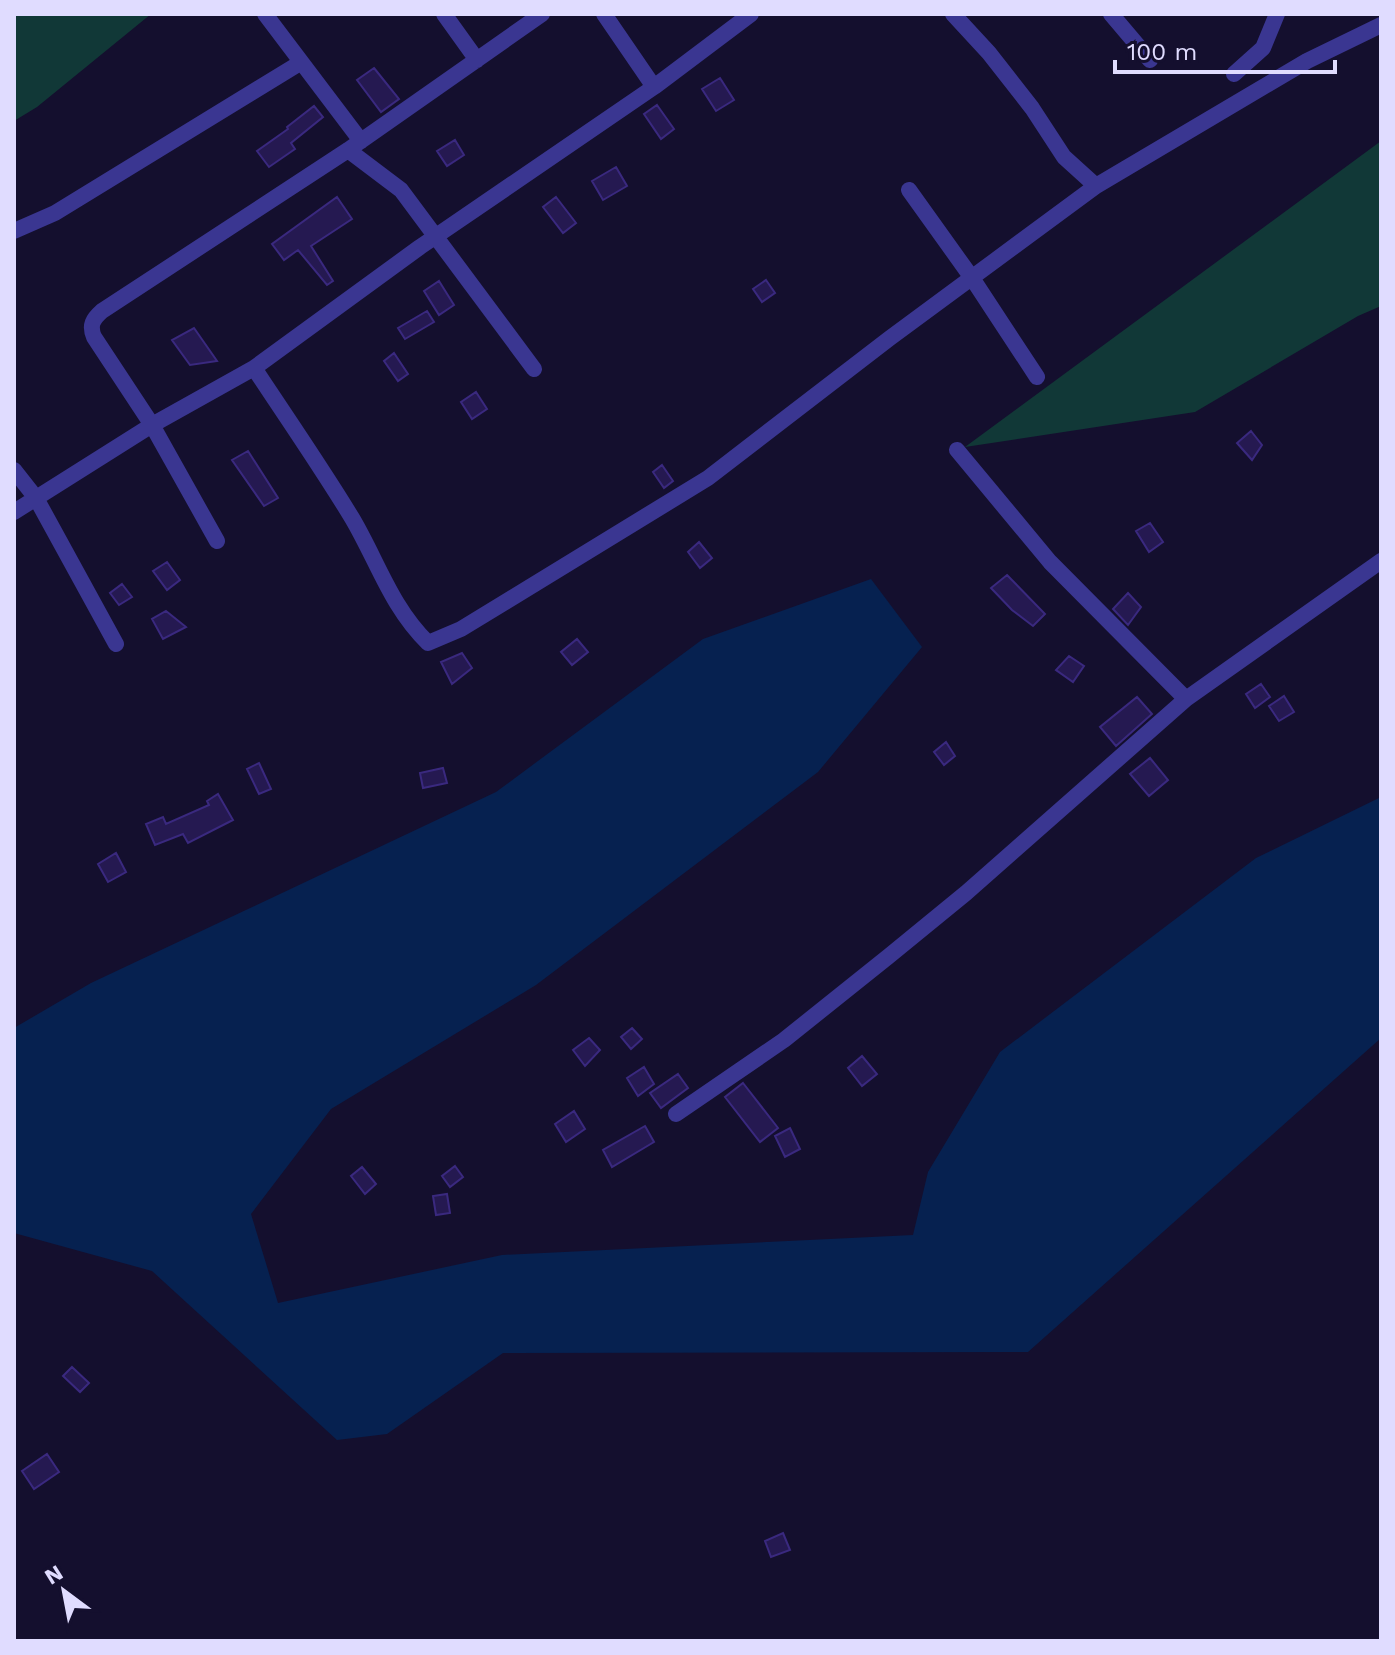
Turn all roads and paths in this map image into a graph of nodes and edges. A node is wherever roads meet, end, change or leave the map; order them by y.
1 (265, 14) edge
2 (444, 14) edge
3 (542, 14) edge
4 (604, 14) edge
5 (751, 14) edge
6 (953, 14) edge
7 (1111, 14) edge
8 (1277, 14) edge
9 (1381, 25) edge
10 (477, 60) junction
11 (1150, 60) dead end
12 (300, 63) junction
13 (1234, 74) dead end
14 (654, 87) junction
15 (354, 146) junction
16 (1096, 186) junction
17 (909, 190) dead end
18 (14, 231) edge
19 (435, 237) junction
20 (972, 278) junction
21 (254, 368) junction
22 (534, 369) dead end
23 (1037, 377) dead end
24 (152, 425) junction
25 (957, 450) dead end
26 (14, 470) edge
27 (36, 498) junction
28 (14, 512) edge
29 (217, 541) dead end
30 (1381, 561) edge
31 (116, 644) dead end
32 (1186, 699) junction
33 (676, 1114) dead end

1 - 12 street
2 - 10 street
3 - 10 street
4 - 14 street
5 - 14 street
6 - 16 street
7 - 11 street
8 - 13 street
9 - 16 street
10 - 15 street
12 - 15 street
12 - 18 street
14 - 19 street
15 - 19 street
15 - 24 street
16 - 20 street
17 - 20 street
19 - 21 street
19 - 22 street
20 - 21 street
20 - 23 street
21 - 24 street
24 - 27 street
24 - 29 street
25 - 32 street
26 - 27 street
27 - 28 street
27 - 31 street
30 - 32 street
32 - 33 street

